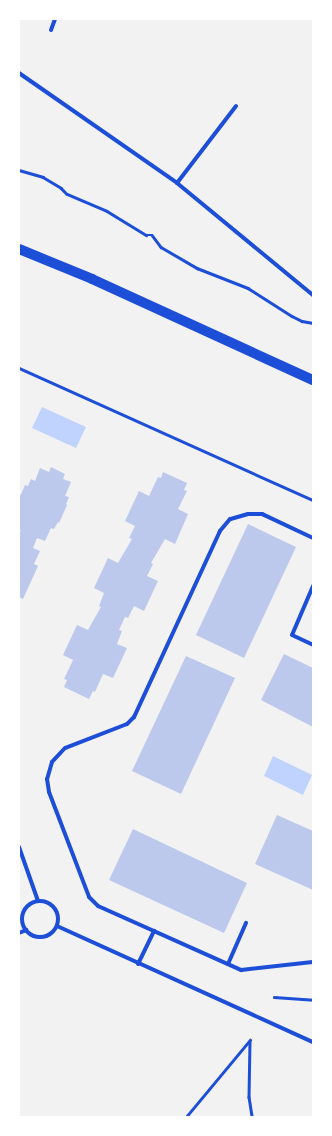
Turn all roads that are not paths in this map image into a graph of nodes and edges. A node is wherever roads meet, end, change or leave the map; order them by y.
1 (55, 19) edge
2 (52, 30) dead end
3 (19, 73) edge
4 (236, 106) dead end
5 (176, 183) junction
6 (19, 249) edge
7 (313, 295) edge
8 (313, 380) edge
9 (313, 538) edge
10 (313, 586) edge
11 (313, 645) edge
12 (19, 847) edge
13 (38, 901) junction
14 (246, 923) dead end
15 (57, 926) junction
16 (26, 930) junction
17 (154, 931) junction
18 (19, 933) edge
19 (313, 962) edge
20 (138, 964) junction
21 (228, 964) junction
22 (313, 1042) edge

1 - 2 street
3 - 5 street
4 - 5 street
5 - 7 street
6 - 8 main road
9 - 17 street
10 - 11 street
12 - 13 street
13 - 15 street
13 - 16 street
14 - 21 street
15 - 16 street
15 - 20 street
16 - 18 street
17 - 20 street
17 - 21 street
19 - 21 street
20 - 22 street

